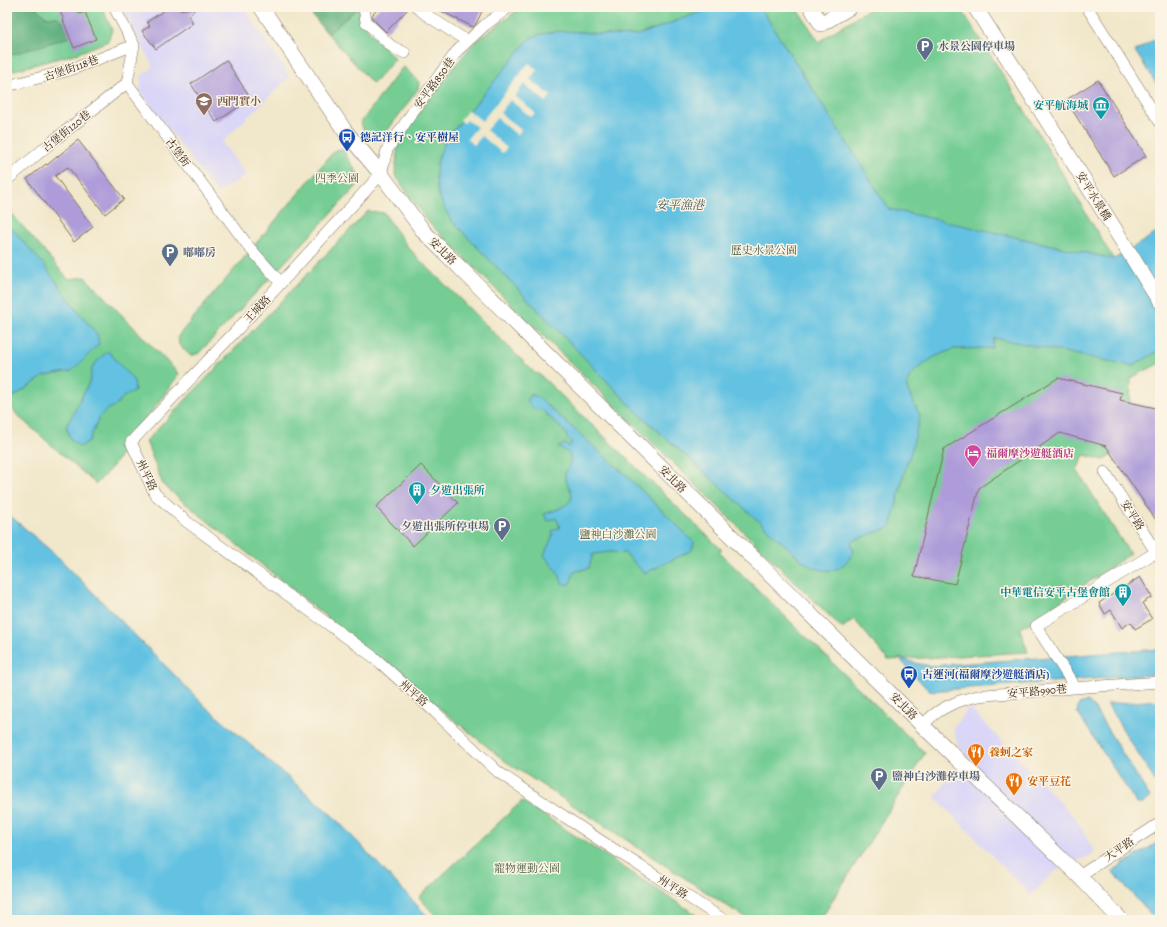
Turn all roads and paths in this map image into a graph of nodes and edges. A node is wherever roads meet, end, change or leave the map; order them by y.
1 (114, 7) edge
2 (261, 7) edge
3 (364, 7) edge
4 (509, 7) edge
5 (811, 7) edge
6 (850, 7) edge
7 (975, 7) edge
8 (1087, 7) edge
9 (421, 11) edge
10 (467, 41) junction
11 (134, 45) junction
12 (405, 53) dead end
13 (127, 83) junction
14 (7, 86) edge
15 (1160, 122) edge
16 (381, 174) junction
17 (7, 180) edge
18 (281, 283) junction
19 (1160, 302) edge
20 (131, 442) joint
21 (1106, 472) dead end
22 (1158, 555) edge
23 (1160, 682) edge
24 (1075, 687) junction
25 (923, 726) junction
26 (1160, 823) edge
27 (1079, 876) junction
28 (724, 920) edge
29 (1121, 920) edge

1 - 11 street
2 - 16 street, 安北路
3 - 12 street
4 - 10 street, 安平路850巷
5 - 6 street
7 - 19 street, 安平水景橋
8 - 15 street
9 - 10 street
10 - 16 street, 安平路850巷
11 - 13 street
11 - 14 street, 古堡街118巷
13 - 17 street, 古堡街120巷
13 - 18 street, 古堡街
16 - 18 street, 王城路
16 - 25 street, 安北路
18 - 20 street, 王城路
20 - 28 street, 州平路
21 - 22 street, 安平路
22 - 24 street
23 - 24 street, 安平路990巷
24 - 25 street, 安平路990巷
25 - 27 street, 安北路
26 - 27 street, 大平路
27 - 29 street, 安北路

